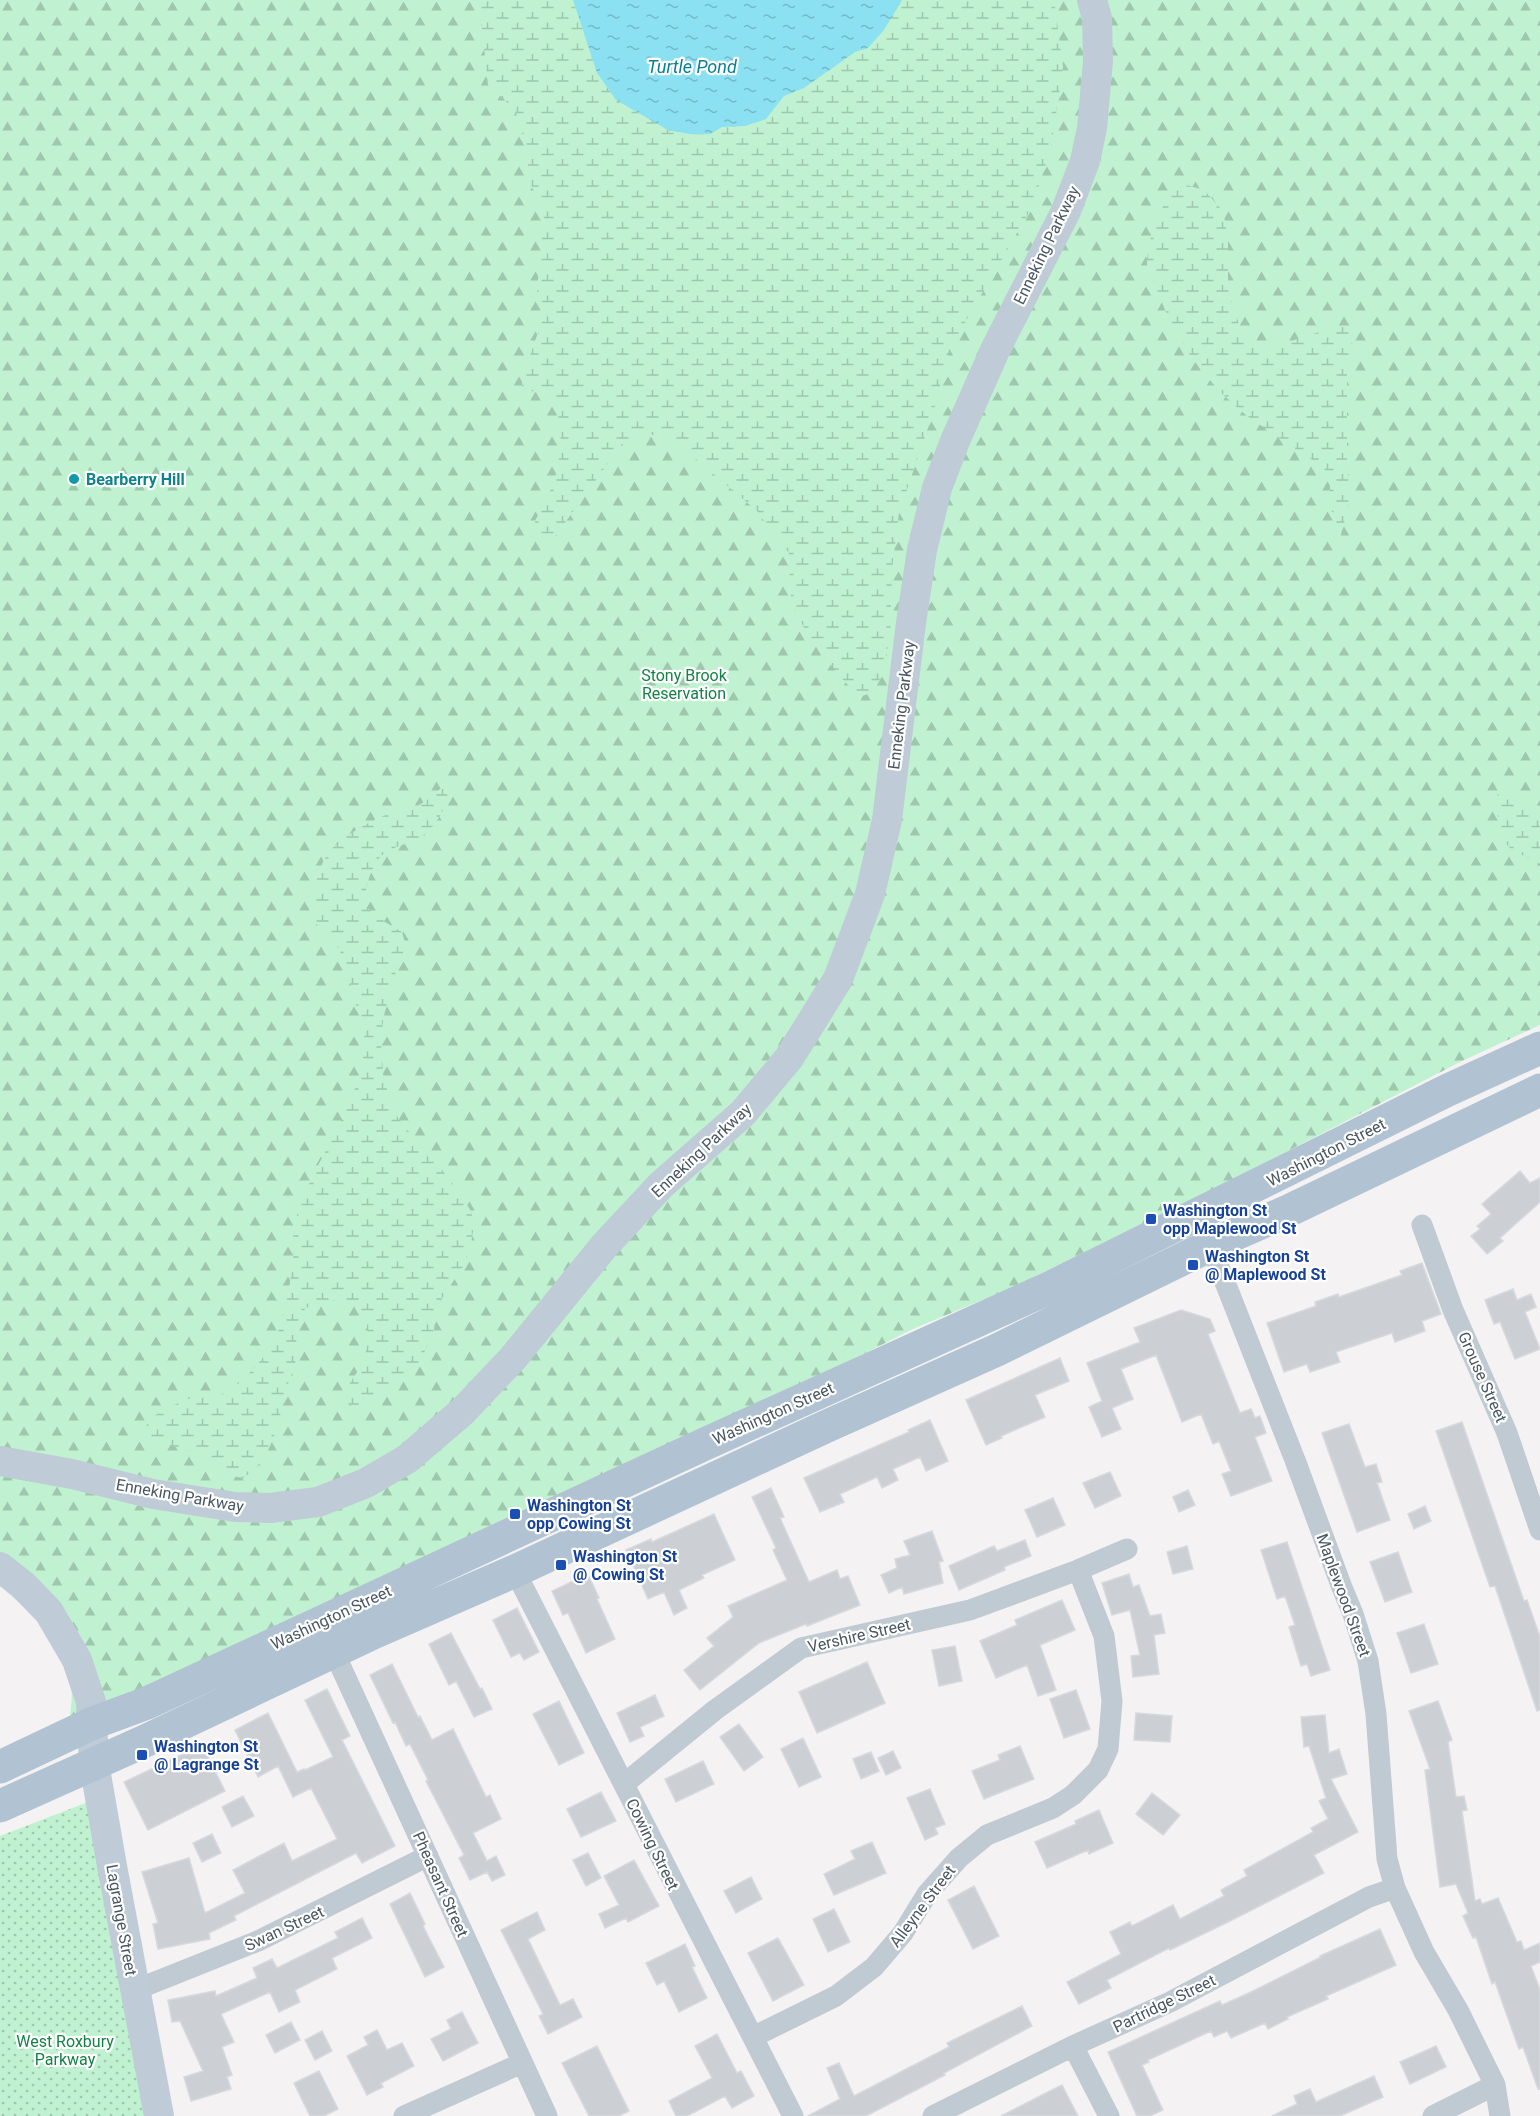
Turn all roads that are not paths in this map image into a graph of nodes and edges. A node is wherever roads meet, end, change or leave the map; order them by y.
1 (1092, 0) edge
2 (1540, 1048) edge
3 (1540, 1090) edge
4 (1197, 1216) junction
5 (1422, 1225) dead end
6 (1212, 1245) junction
7 (0, 1461) edge
8 (1540, 1530) edge
9 (1127, 1549) dead end
10 (0, 1567) edge
11 (1078, 1570) junction
12 (515, 1571) junction
13 (334, 1652) junction
14 (93, 1723) junction
15 (94, 1763) junction
16 (0, 1767) edge
17 (624, 1784) junction
18 (0, 1806) edge
19 (428, 1856) junction
20 (1395, 1888) junction
21 (135, 1990) junction
22 (753, 2037) junction
23 (1073, 2046) junction
24 (522, 2063) junction
25 (1494, 2085) junction
26 (159, 2116) edge
27 (404, 2116) edge
28 (547, 2116) edge
29 (793, 2116) edge
30 (933, 2116) edge
31 (1109, 2116) edge
32 (1433, 2116) edge
33 (1500, 2116) edge

1 - 7 main road, Enneking Parkway
2 - 4 main road, Washington Street
3 - 6 main road, Washington Street
4 - 6 street, Maplewood Street
4 - 14 main road, Washington Street
5 - 8 street, Grouse Street
6 - 12 main road, Washington Street
6 - 20 street, Maplewood Street
9 - 11 street, Vershire Street
10 - 14 main road, Lagrange Street
11 - 17 street, Vershire Street
11 - 22 street, Alleyne Street
12 - 13 main road, Washington Street
12 - 17 street, Cowing Street
13 - 15 main road, Washington Street
13 - 19 street, Pheasant Street
14 - 15 main road, Lagrange Street
14 - 16 main road, Washington Street
15 - 18 main road, Washington Street
15 - 21 main road, Lagrange Street
17 - 22 street, Cowing Street
19 - 21 street, Swan Street
19 - 24 street, Pheasant Street
20 - 23 street, Partridge Street
20 - 25 street, Maplewood Street
21 - 26 main road, Lagrange Street
22 - 29 street, Cowing Street
23 - 30 street, Partridge Street
23 - 31 street
24 - 27 street
24 - 28 street, Pheasant Street
25 - 32 street
25 - 33 street, Maplewood Street

